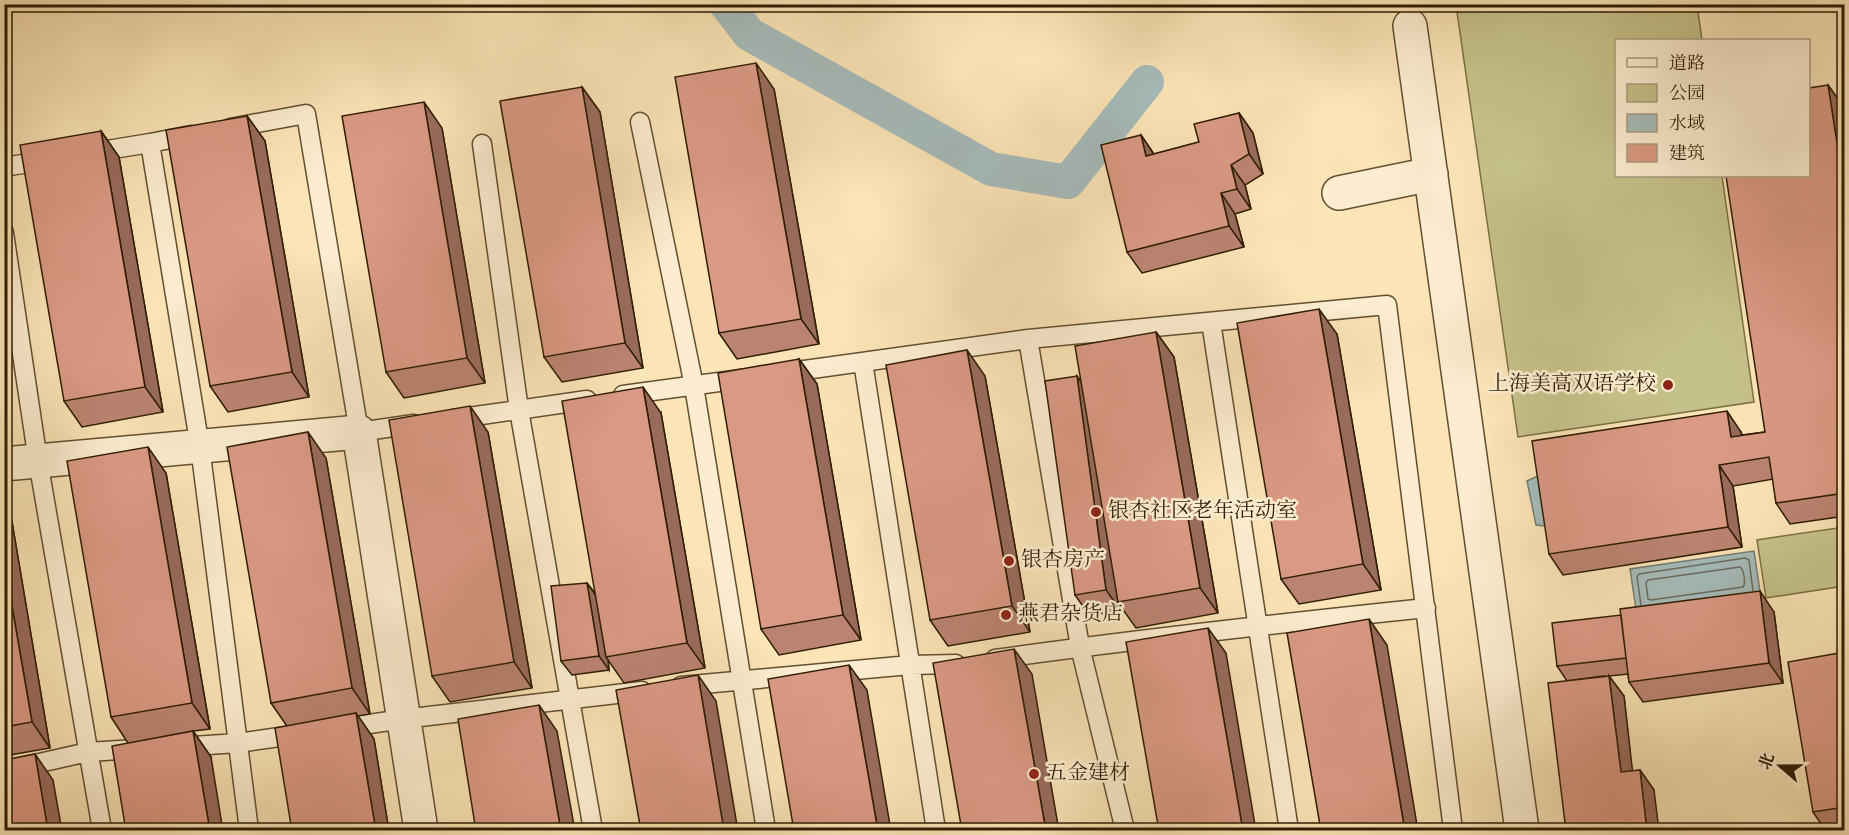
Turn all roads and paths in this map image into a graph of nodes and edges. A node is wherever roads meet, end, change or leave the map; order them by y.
1 (1410, 26) dead end
2 (640, 122) dead end
3 (150, 143) junction
4 (482, 144) dead end
5 (4, 167) edge
6 (1431, 174) junction
7 (1339, 193) dead end
8 (4, 233) edge
9 (1212, 322) junction
10 (1028, 339) junction
11 (863, 362) junction
12 (694, 386) junction
13 (519, 410) junction
14 (359, 432) junction
15 (200, 447) junction
16 (38, 461) junction
17 (4, 464) edge
18 (1426, 608) junction
19 (1257, 625) junction
20 (1080, 647) junction
21 (910, 665) junction
22 (741, 680) junction
23 (570, 699) junction
24 (403, 719) junction
25 (238, 743) junction
26 (88, 752) junction
27 (4, 771) edge
28 (102, 831) edge
29 (249, 831) edge
30 (421, 831) edge
31 (593, 831) edge
32 (766, 831) edge
33 (936, 831) edge
34 (1125, 831) edge
35 (1289, 831) edge
36 (1453, 831) edge
37 (1522, 831) edge

1 - 6 street
2 - 12 lane
3 - 5 lane
3 - 14 lane
3 - 15 lane
4 - 13 lane
6 - 7 street
6 - 37 street
8 - 16 lane
9 - 10 lane
9 - 18 lane
9 - 19 lane
10 - 11 lane
10 - 20 lane
11 - 12 lane
11 - 21 lane
12 - 13 lane
12 - 22 lane
13 - 14 lane
13 - 23 lane
14 - 15 street
14 - 24 street
15 - 16 street
15 - 25 lane
16 - 17 street
16 - 26 lane
18 - 19 lane
18 - 36 lane
19 - 20 lane
19 - 35 lane
20 - 21 lane
20 - 34 lane
21 - 22 lane
21 - 33 lane
22 - 23 lane
22 - 32 lane
23 - 24 lane
23 - 31 lane
24 - 25 lane
24 - 30 street
25 - 26 lane
25 - 29 lane
26 - 27 lane
26 - 28 lane

